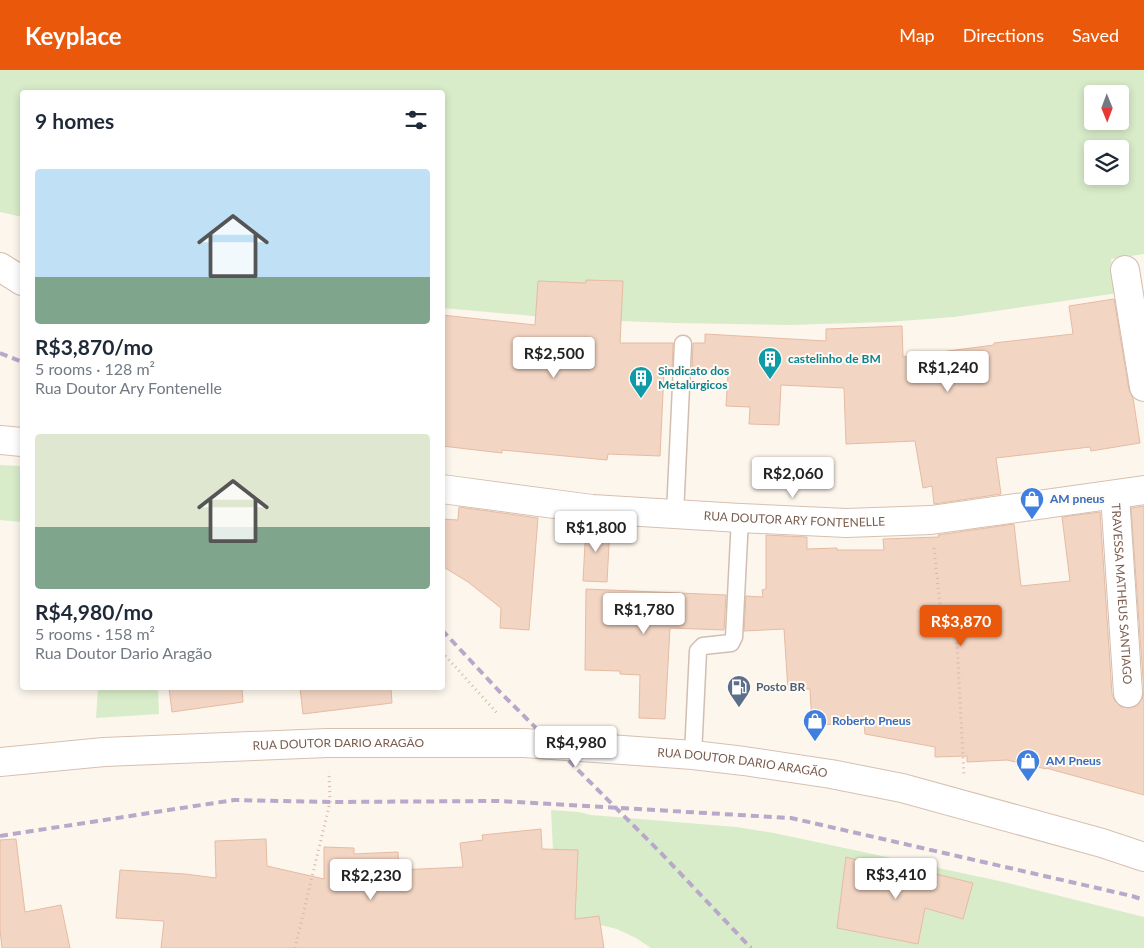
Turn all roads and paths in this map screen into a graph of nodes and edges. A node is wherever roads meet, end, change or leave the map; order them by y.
1 (0, 267) edge
2 (1125, 270) dead end
3 (20, 280) edge
4 (684, 344) dead end
5 (1141, 347) edge
6 (1144, 387) edge
7 (0, 440) edge
8 (20, 442) edge
9 (445, 489) edge
10 (1144, 490) edge
11 (1116, 494) junction
12 (675, 514) junction
13 (740, 518) junction
14 (931, 520) junction
15 (445, 655) edge
16 (1128, 693) dead end
17 (327, 743) junction
18 (524, 744) junction
19 (693, 755) junction
20 (0, 762) edge
21 (966, 806) junction
22 (1144, 857) edge
23 (295, 948) edge

1 - 3 main road
2 - 5 main road
4 - 12 lane
5 - 6 main road
7 - 8 main road
9 - 12 main road, RUA DOUTOR ARY FONTENELLE
10 - 11 main road, RUA DOUTOR ARY FONTENELLE
11 - 14 main road, RUA DOUTOR ARY FONTENELLE
11 - 16 main road, TRAVESSA MATHEUS SANTIAGO
12 - 13 main road, RUA DOUTOR ARY FONTENELLE
13 - 14 main road, RUA DOUTOR ARY FONTENELLE
13 - 19 lane
14 - 21 path
15 - 18 path
17 - 18 main road, RUA DOUTOR DARIO ARAGÃO
17 - 20 main road, RUA DOUTOR DARIO ARAGÃO
17 - 23 path
18 - 19 main road, RUA DOUTOR DARIO ARAGÃO
19 - 21 main road, RUA DOUTOR DARIO ARAGÃO
21 - 22 main road, RUA DOUTOR DARIO ARAGÃO

